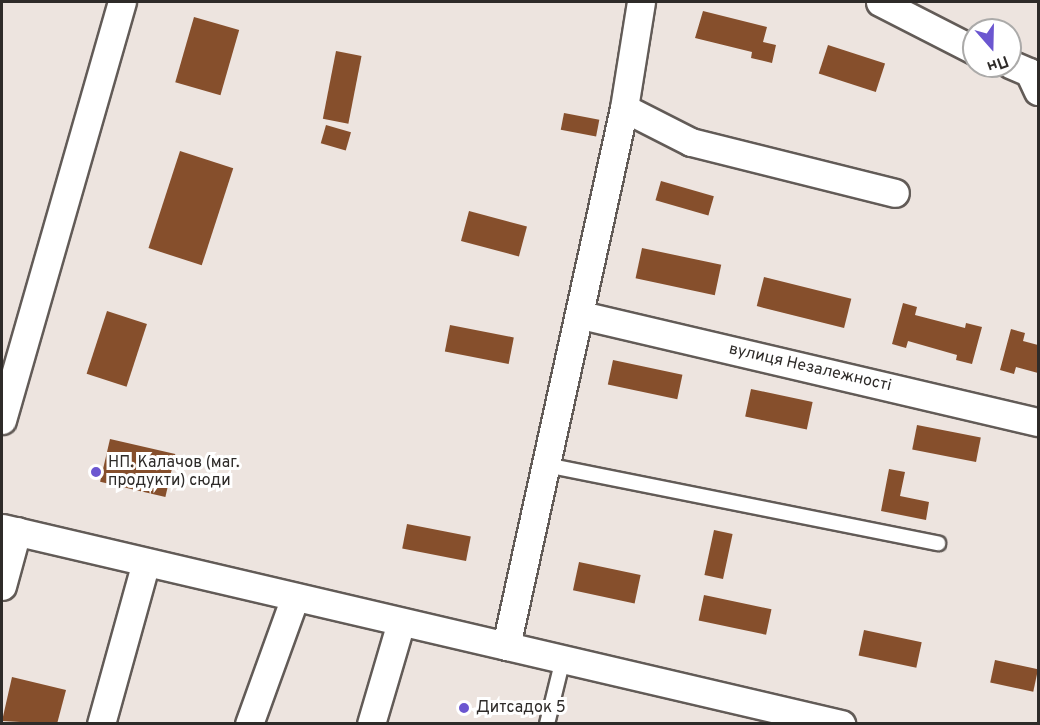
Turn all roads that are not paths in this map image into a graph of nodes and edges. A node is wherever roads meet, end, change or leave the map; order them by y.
1 (122, 2) edge
2 (641, 2) edge
3 (880, 2) edge
4 (962, 44) edge
5 (1022, 69) edge
6 (1038, 90) edge
7 (624, 108) junction
8 (895, 193) dead end
9 (581, 315) junction
10 (2, 420) edge
11 (1038, 422) edge
12 (546, 465) junction
13 (9, 529) edge
14 (938, 543) dead end
15 (146, 562) junction
16 (2, 586) edge
17 (295, 597) junction
18 (401, 622) junction
19 (506, 646) junction
20 (563, 659) junction
21 (101, 723) edge
22 (249, 723) edge
23 (371, 723) edge
24 (548, 723) edge
25 (841, 723) edge

1 - 10 street
2 - 7 street
3 - 4 street
5 - 6 street
7 - 8 street
7 - 9 street
9 - 11 street, вулиця Незалежності
9 - 12 street
12 - 14 lane
12 - 19 street
13 - 15 street
13 - 16 street
15 - 17 street
15 - 21 street
17 - 18 street
17 - 22 street
18 - 19 street
18 - 23 street
19 - 20 street
20 - 24 lane
20 - 25 street

